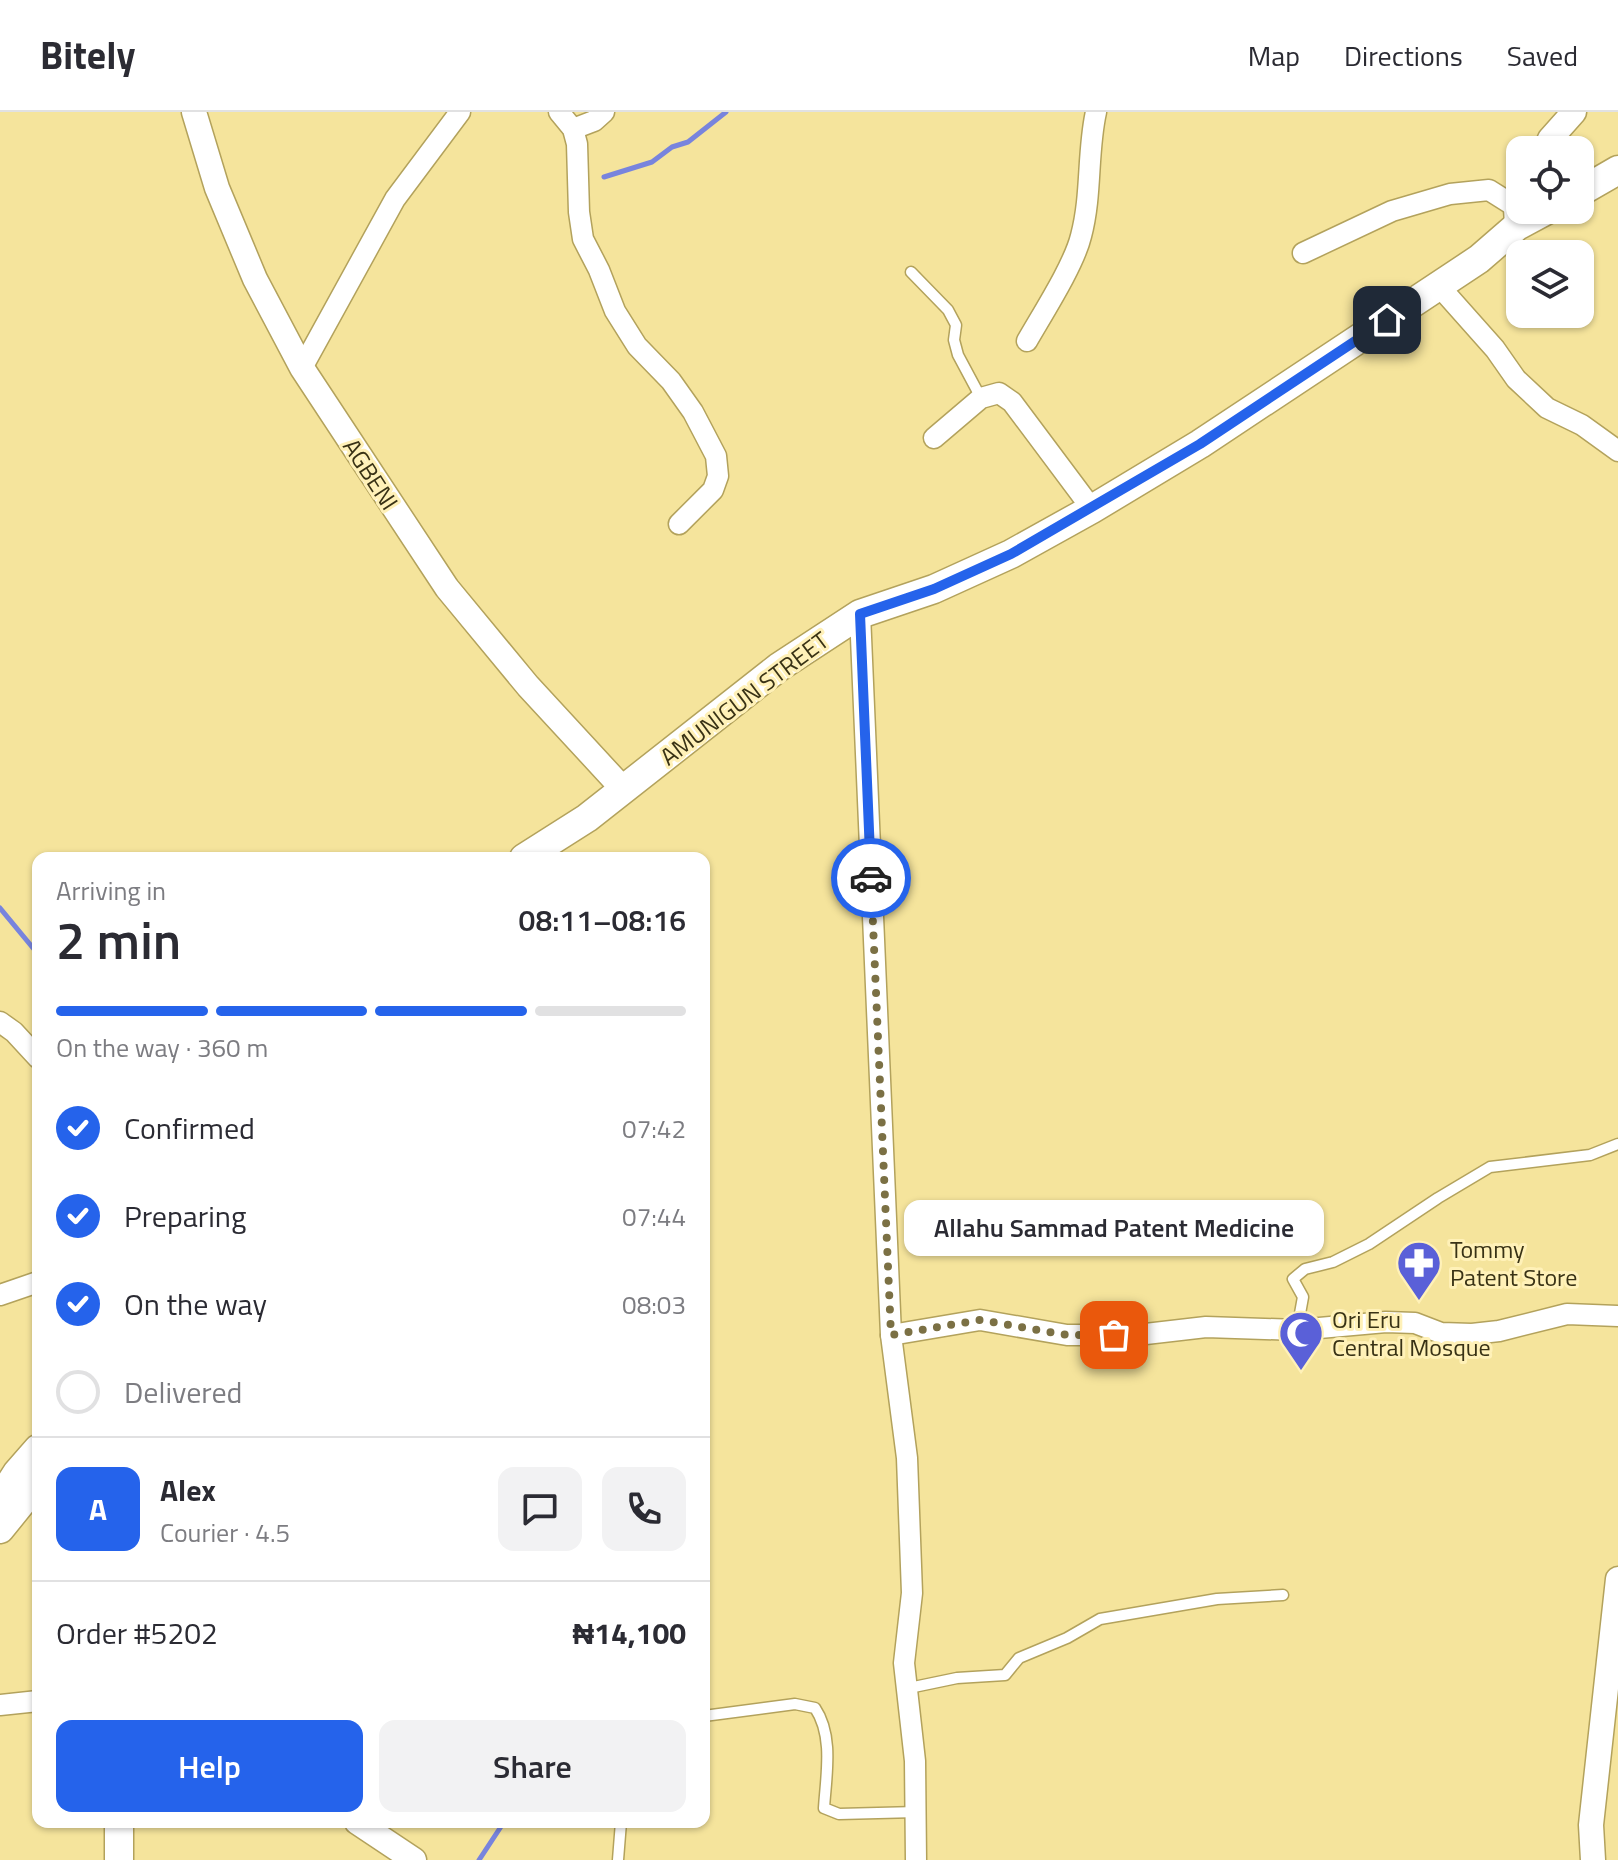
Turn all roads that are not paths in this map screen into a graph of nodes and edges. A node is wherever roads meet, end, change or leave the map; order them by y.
1 (194, 112) edge
2 (460, 112) edge
3 (559, 112) edge
4 (604, 112) edge
5 (1096, 112) edge
6 (1574, 112) edge
7 (573, 129) junction
8 (1553, 136) edge
9 (1618, 170) edge
10 (1594, 184) edge
11 (1506, 201) edge
12 (1506, 223) edge
13 (1303, 253) dead end
14 (911, 272) dead end
15 (1439, 286) junction
16 (1027, 341) dead end
17 (302, 368) junction
18 (981, 398) junction
19 (934, 438) dead end
20 (1618, 451) edge
21 (1092, 509) junction
22 (679, 524) dead end
23 (860, 614) junction
24 (624, 790) junction
25 (533, 852) edge
26 (0, 1022) edge
27 (32, 1052) edge
28 (1618, 1144) edge
29 (32, 1284) edge
30 (0, 1295) edge
31 (1618, 1316) edge
32 (1297, 1330) junction
33 (891, 1335) junction
34 (32, 1456) edge
35 (32, 1489) edge
36 (0, 1499) edge
37 (0, 1529) edge
38 (1618, 1579) edge
39 (1283, 1595) dead end
40 (1615, 1633) edge
41 (909, 1688) junction
42 (32, 1702) edge
43 (0, 1705) edge
44 (710, 1715) edge
45 (917, 1812) junction
46 (119, 1828) edge
47 (366, 1828) edge
48 (621, 1828) edge
49 (119, 1860) edge
50 (414, 1860) edge
51 (618, 1860) edge
52 (916, 1860) edge
53 (1593, 1860) edge

1 - 17 street, AGBENI
2 - 17 street
3 - 7 street
4 - 7 street
5 - 16 street
6 - 8 street
7 - 22 street
9 - 10 main road
11 - 13 street
12 - 15 main road, AMUNIGUN STREET
14 - 18 lane
15 - 20 street
15 - 21 main road, AMUNIGUN STREET
17 - 24 street, AGBENI
18 - 19 street
18 - 21 street
21 - 23 main road, AMUNIGUN STREET
23 - 24 main road, AMUNIGUN STREET
23 - 33 street
24 - 25 main road, AMUNIGUN STREET
26 - 27 street
28 - 32 lane
29 - 30 street
31 - 32 street
32 - 33 street
33 - 41 street
34 - 36 main road
35 - 37 main road
38 - 40 street
39 - 41 lane
40 - 53 street
41 - 45 street
42 - 43 street
44 - 45 lane
45 - 52 street
46 - 49 main road
47 - 50 street
48 - 51 lane

